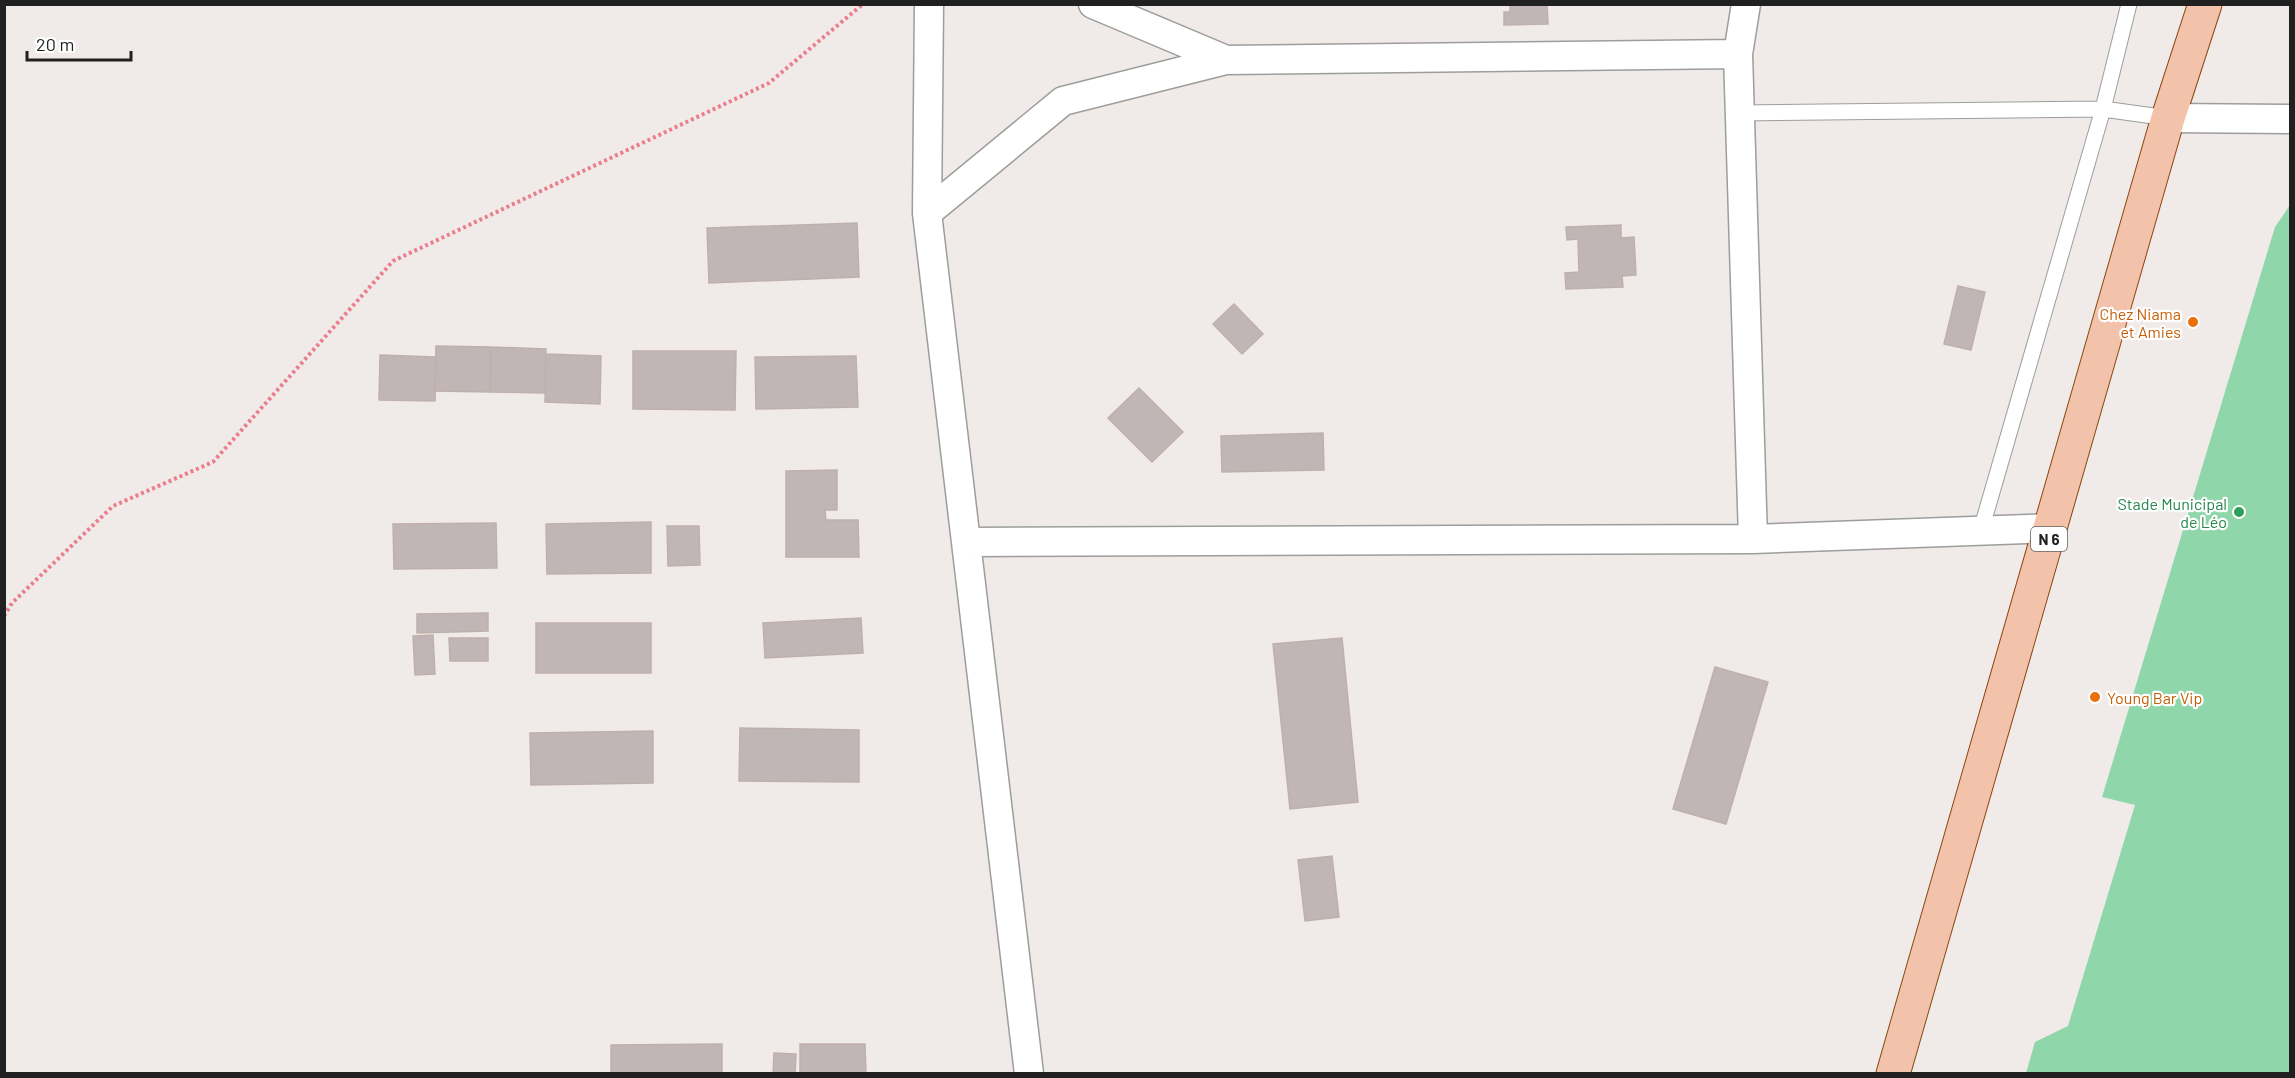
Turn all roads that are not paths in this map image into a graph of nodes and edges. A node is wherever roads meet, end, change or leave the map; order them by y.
1 (929, 4) edge
2 (1093, 4) edge
3 (1746, 4) edge
4 (2129, 4) edge
5 (2205, 4) edge
6 (1738, 54) junction
7 (1226, 60) junction
8 (2103, 109) junction
9 (1740, 113) junction
10 (2168, 118) junction
11 (2290, 119) edge
12 (927, 213) junction
13 (2052, 528) junction
14 (1981, 530) junction
15 (1753, 539) junction
16 (966, 542) junction
17 (1029, 1074) edge
18 (1893, 1074) edge

1 - 12 street
2 - 7 street
3 - 6 street
4 - 8 lane
5 - 10 main road, N 6
6 - 7 street
6 - 9 street
7 - 12 street
8 - 9 lane
8 - 10 lane
8 - 14 lane
9 - 15 street
10 - 11 street
10 - 13 main road, N 6
12 - 16 street
13 - 14 street
13 - 18 main road, N 6
14 - 15 street
15 - 16 street
16 - 17 street

